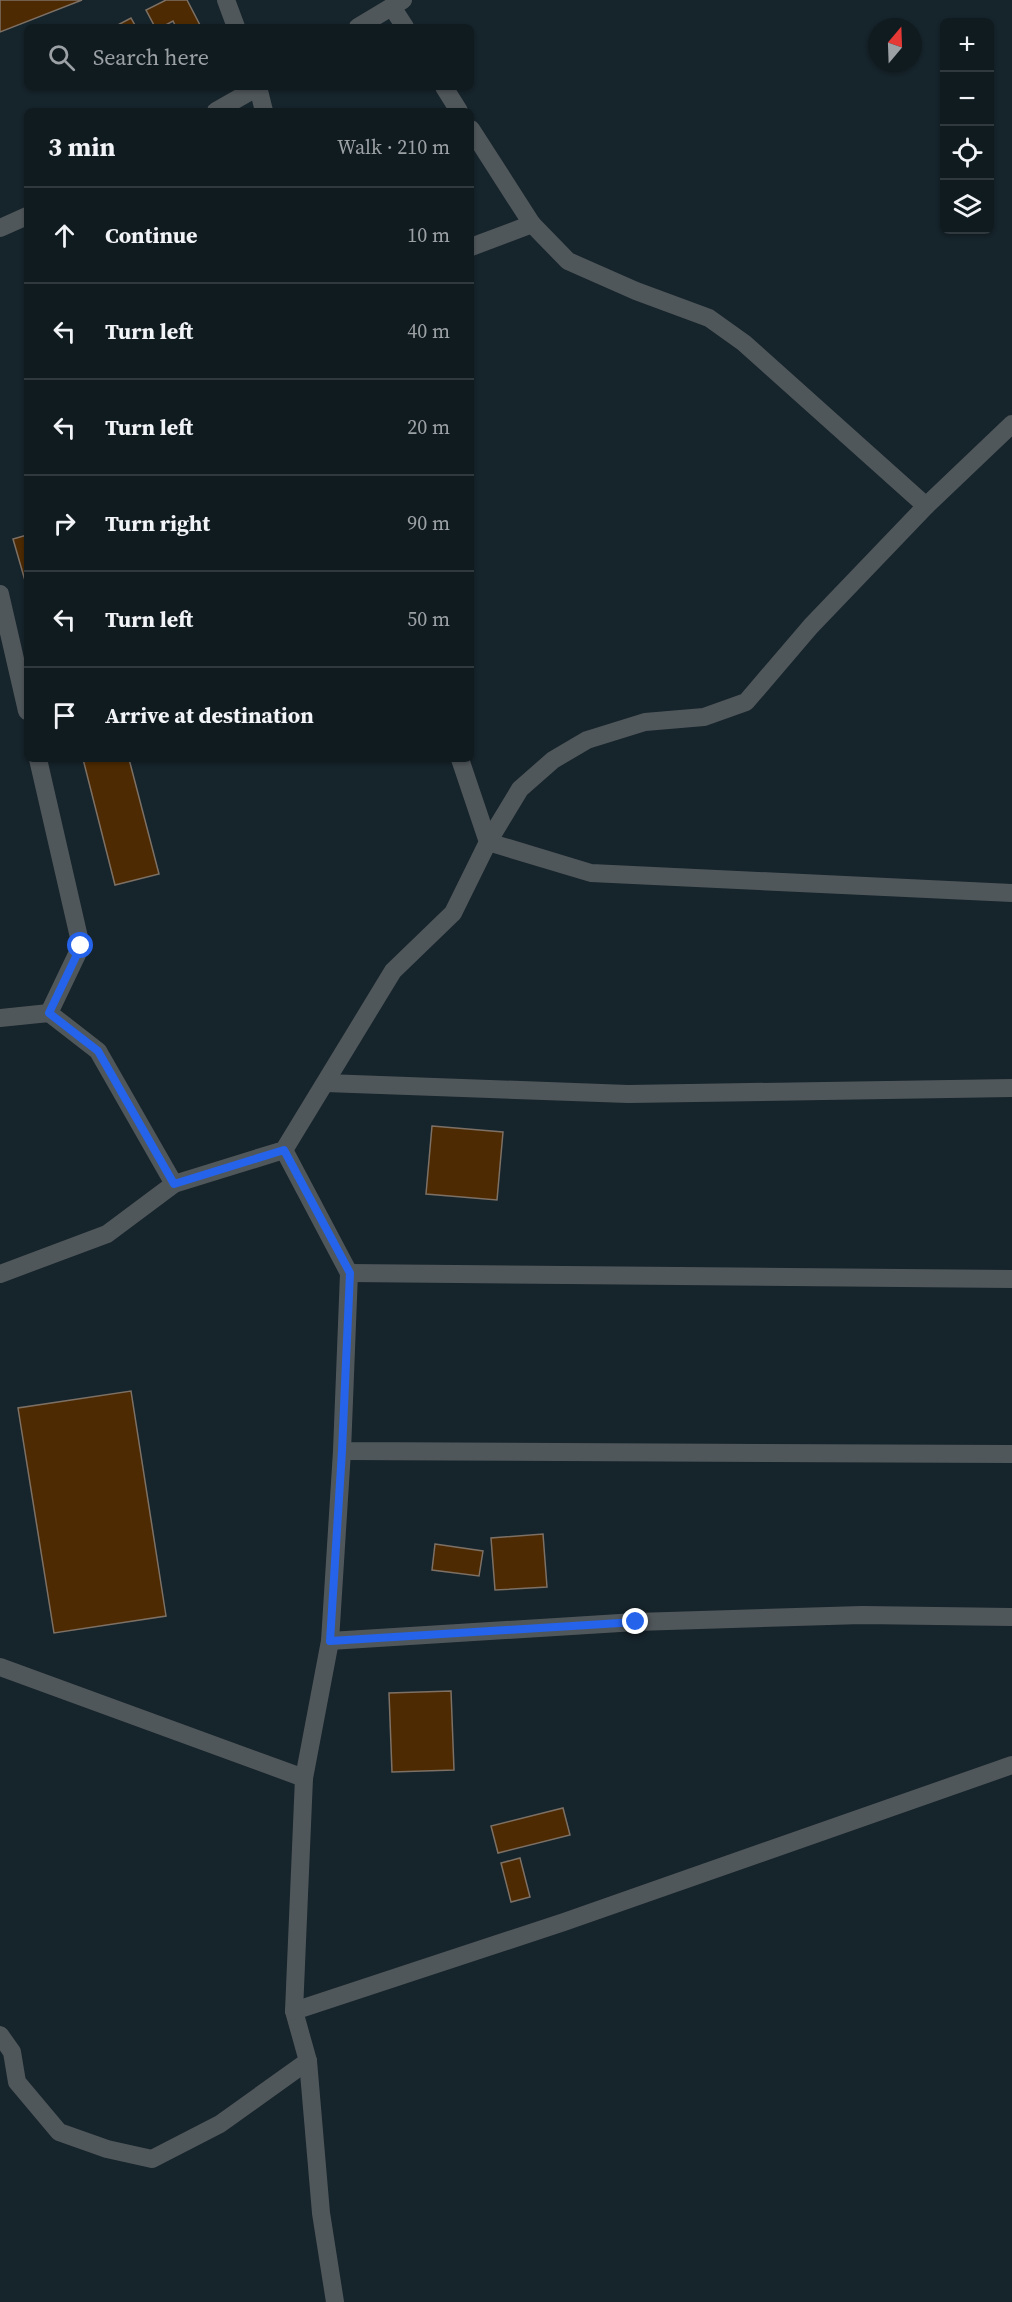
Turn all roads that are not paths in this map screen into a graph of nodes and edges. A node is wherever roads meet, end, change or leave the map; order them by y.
1 (225, 0) edge
2 (397, 3) edge
3 (235, 24) edge
4 (363, 24) edge
5 (404, 24) edge
6 (253, 90) edge
7 (259, 90) edge
8 (446, 90) edge
9 (221, 108) edge
10 (263, 108) edge
11 (457, 108) edge
12 (474, 134) edge
13 (24, 217) edge
14 (532, 224) junction
15 (0, 228) edge
16 (474, 246) edge
17 (1012, 424) edge
18 (926, 506) junction
19 (0, 594) edge
20 (24, 698) edge
21 (39, 762) edge
22 (461, 762) edge
23 (488, 842) junction
24 (1012, 893) edge
25 (49, 1013) junction
26 (0, 1018) edge
27 (326, 1083) junction
28 (1012, 1088) edge
29 (284, 1150) junction
30 (174, 1184) junction
31 (350, 1273) junction
32 (0, 1275) edge
33 (1012, 1279) edge
34 (342, 1451) junction
35 (1012, 1454) edge
36 (1012, 1617) edge
37 (330, 1641) junction
38 (0, 1667) edge
39 (1012, 1765) edge
40 (304, 1778) junction
41 (294, 2011) junction
42 (0, 2035) edge
43 (308, 2061) junction
44 (335, 2302) edge

1 - 3 street
2 - 4 street
2 - 5 street
6 - 9 street
7 - 10 street
8 - 11 street
12 - 14 street
13 - 15 street
14 - 16 street
14 - 18 street
17 - 18 street
18 - 23 street
19 - 20 street
21 - 25 street
22 - 23 street
23 - 24 street
23 - 27 street
25 - 26 street
25 - 30 street
27 - 28 street
27 - 29 street
29 - 30 street
29 - 31 street
30 - 32 street
31 - 33 street
31 - 34 street
34 - 35 street
34 - 37 street
36 - 37 street
37 - 40 street
38 - 40 street
39 - 41 street
40 - 41 street
41 - 43 street
42 - 43 street
43 - 44 street

